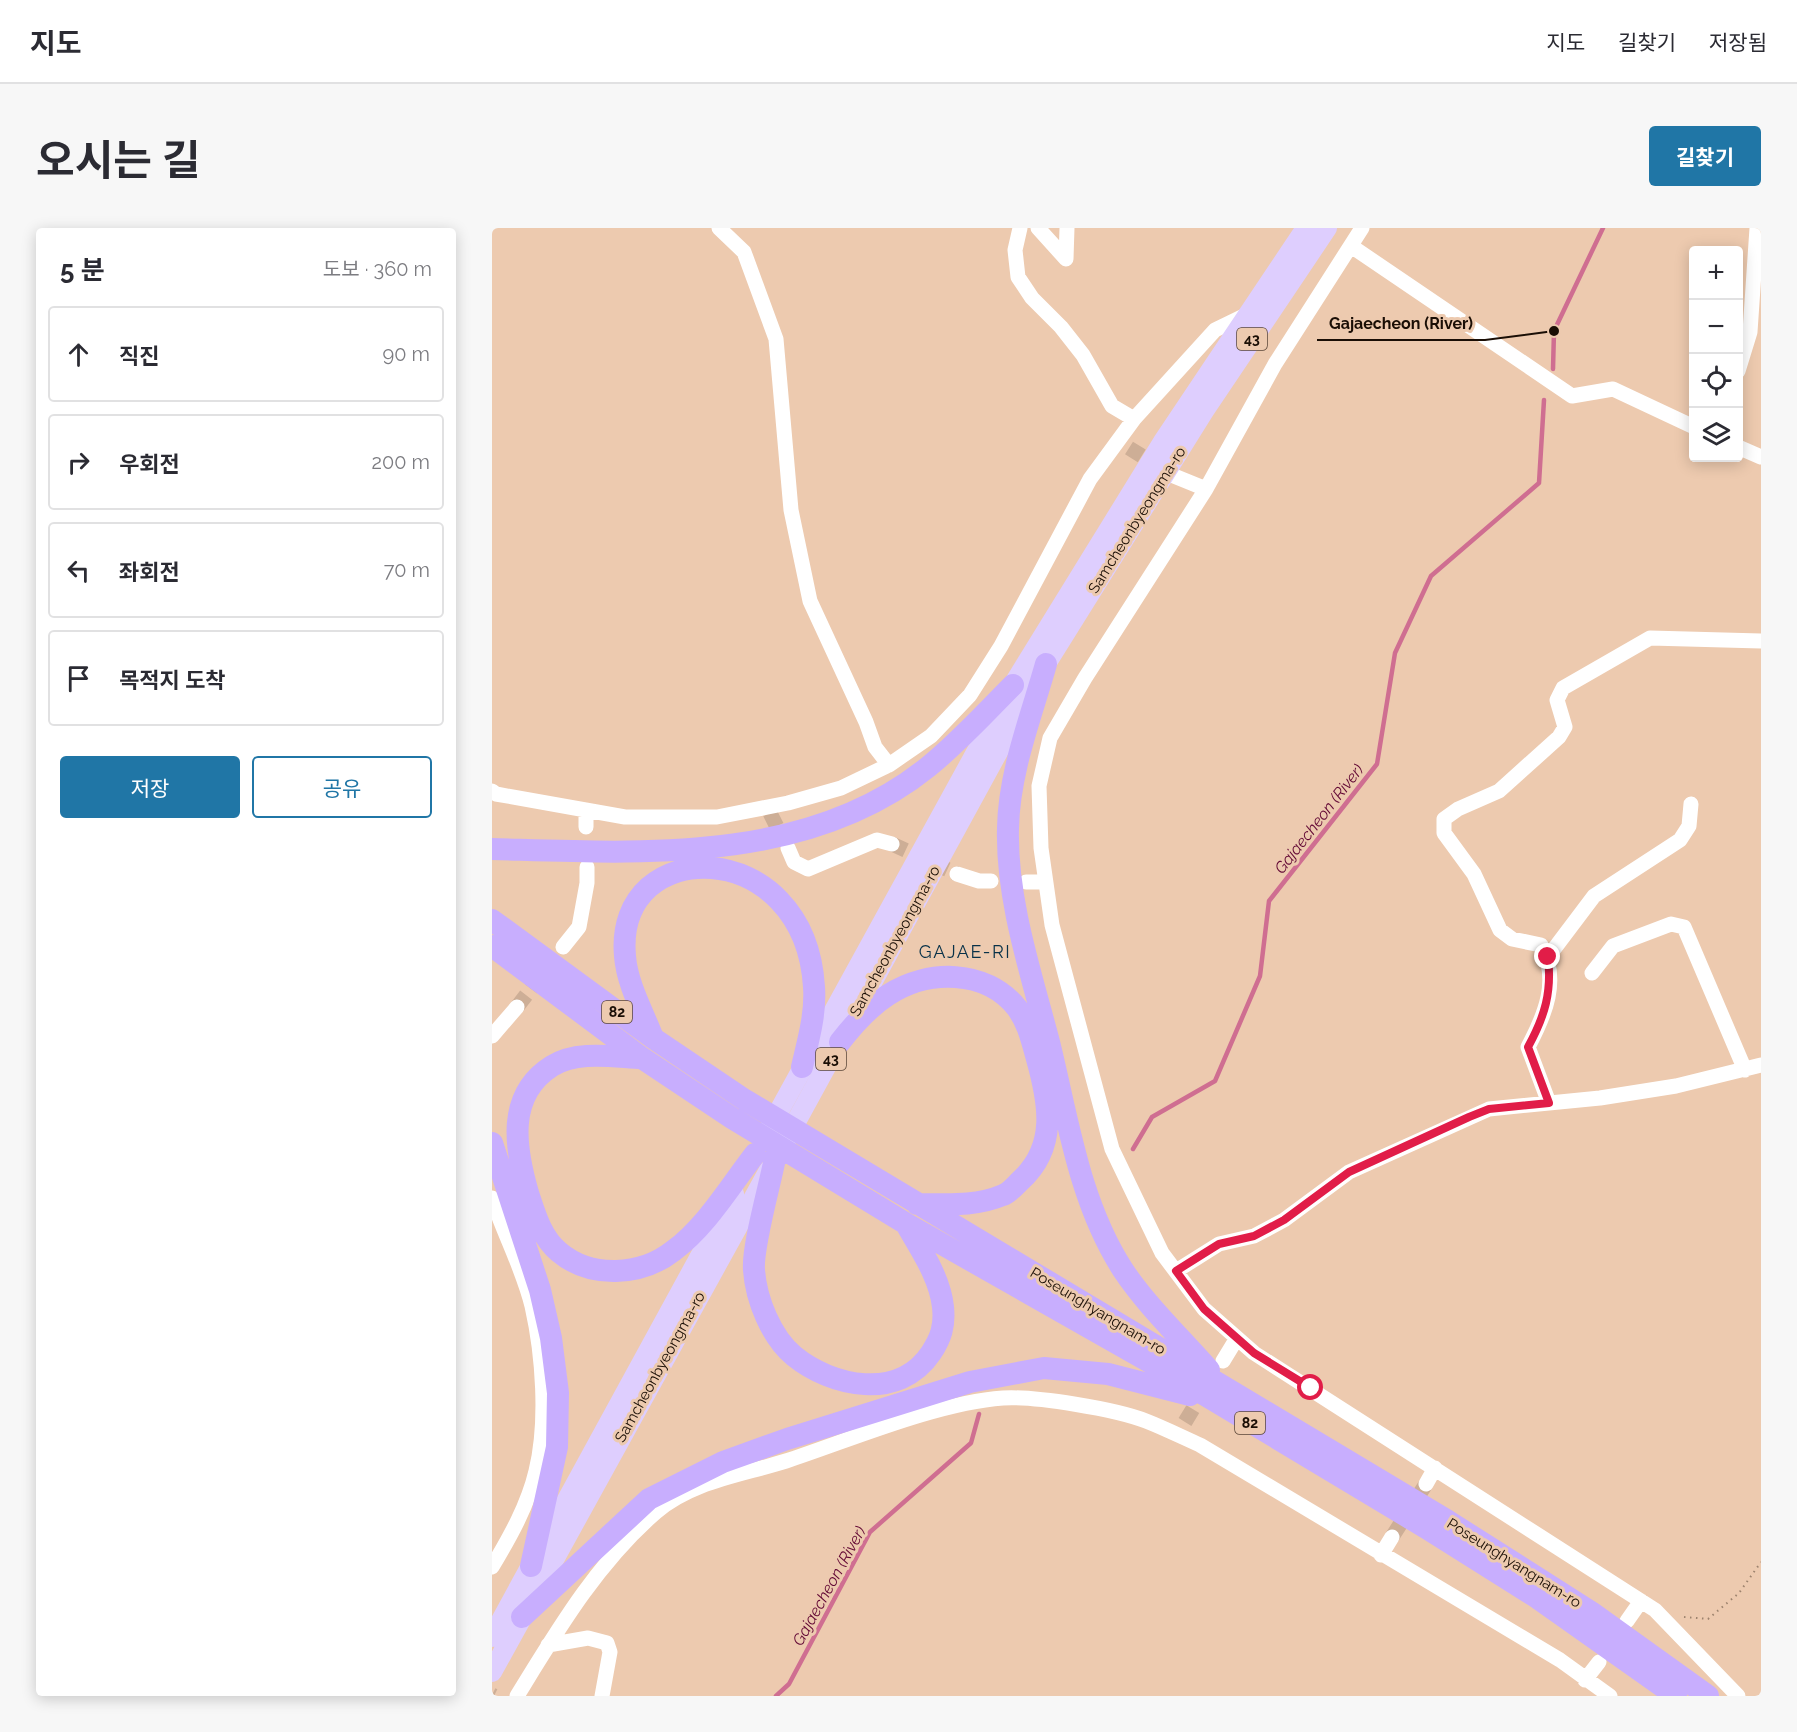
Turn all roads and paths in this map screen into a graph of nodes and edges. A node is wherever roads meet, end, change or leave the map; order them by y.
1 (719, 228) edge
2 (1020, 228) edge
3 (1038, 228) edge
4 (1067, 228) edge
5 (1306, 228) edge
6 (1327, 228) edge
7 (1362, 228) edge
8 (1757, 228) edge
9 (1351, 246) junction
10 (1250, 313) junction
11 (1743, 355) edge
12 (1134, 419) junction
13 (1689, 425) edge
14 (1743, 449) edge
15 (1761, 457) edge
16 (1174, 476) tunnel mouth
17 (1206, 489) junction
18 (1761, 641) edge
19 (1046, 664) junction
20 (1013, 685) junction
21 (889, 765) junction
22 (492, 791) edge
23 (1691, 804) dead end
24 (586, 810) junction
25 (586, 826) dead end
26 (892, 844) tunnel mouth
27 (788, 848) tunnel mouth
28 (492, 849) edge
29 (587, 867) dead end
30 (957, 874) tunnel mouth
31 (991, 881) dead end
32 (1026, 882) dead end
33 (1046, 882) junction
34 (492, 920) edge
35 (492, 946) edge
36 (563, 947) dead end
37 (1548, 957) junction
38 (1592, 973) dead end
39 (517, 1007) tunnel mouth
40 (492, 1036) edge
41 (654, 1038) junction
42 (840, 1042) junction
43 (642, 1058) junction
44 (1761, 1065) edge
45 (802, 1068) junction
46 (1745, 1071) junction
47 (1549, 1103) junction
48 (738, 1109) junction
49 (492, 1143) edge
50 (765, 1156) junction
51 (492, 1198) edge
52 (910, 1213) junction
53 (1176, 1271) junction
54 (1237, 1338) junction
55 (1222, 1361) dead end
56 (1218, 1394) junction
57 (1435, 1468) junction
58 (1426, 1484) tunnel mouth
59 (1392, 1537) tunnel mouth
60 (1381, 1555) junction
61 (1761, 1562) edge
62 (531, 1566) junction
63 (492, 1567) edge
64 (1641, 1602) junction
65 (1655, 1610) junction
66 (522, 1617) junction
67 (1627, 1621) dead end
68 (492, 1637) edge
69 (548, 1645) junction
70 (1599, 1662) dead end
71 (492, 1672) edge
72 (1585, 1680) junction
73 (517, 1696) edge
74 (602, 1696) edge
75 (1611, 1696) edge
76 (1676, 1696) edge
77 (1708, 1696) edge
78 (1737, 1696) edge

1 - 21 street
2 - 12 street
3 - 4 street
5 - 10 main road, Samcheonbyeongma-ro / 43
6 - 19 main road, Samcheonbyeongma-ro / 43
7 - 9 street
8 - 11 street
9 - 13 street
9 - 17 street
10 - 12 street
10 - 20 main road, Samcheonbyeongma-ro / 43
12 - 21 street
14 - 15 street
16 - 17 street
17 - 33 street
18 - 37 street
19 - 42 main road, Samcheonbyeongma-ro / 43
19 - 56 highway
20 - 28 highway
20 - 45 main road, Samcheonbyeongma-ro / 43
21 - 24 street
22 - 24 street
23 - 37 street
24 - 25 street
26 - 27 street
29 - 36 street
30 - 31 street
32 - 33 street
33 - 53 street
34 - 41 highway, Poseunghyangnam-ro / 82
35 - 43 highway, Poseunghyangnam-ro / 82
37 - 47 street
38 - 46 street
39 - 40 street
41 - 45 highway
41 - 48 highway, Poseunghyangnam-ro / 82
42 - 50 main road, Samcheonbyeongma-ro / 43
42 - 52 highway
43 - 48 highway, Poseunghyangnam-ro / 82
43 - 50 highway
44 - 46 street
45 - 50 main road, Samcheonbyeongma-ro / 43
46 - 47 street
47 - 53 street
48 - 52 highway, Poseunghyangnam-ro / 82
49 - 62 highway
50 - 52 highway
50 - 62 main road, Samcheonbyeongma-ro / 43
50 - 66 main road, Samcheonbyeongma-ro / 43
51 - 63 street
52 - 56 highway, Poseunghyangnam-ro / 82
53 - 54 street
54 - 55 street
54 - 57 street
56 - 66 highway
56 - 76 highway, Poseunghyangnam-ro / 82
56 - 77 highway, Poseunghyangnam-ro / 82
57 - 58 street
57 - 64 street
59 - 60 street
60 - 69 street
60 - 72 street
61 - 65 path
62 - 68 main road, Samcheonbyeongma-ro / 43
64 - 65 street
64 - 67 street
65 - 78 street
66 - 71 main road, Samcheonbyeongma-ro / 43
69 - 73 street
69 - 74 street
70 - 72 street
72 - 75 street

